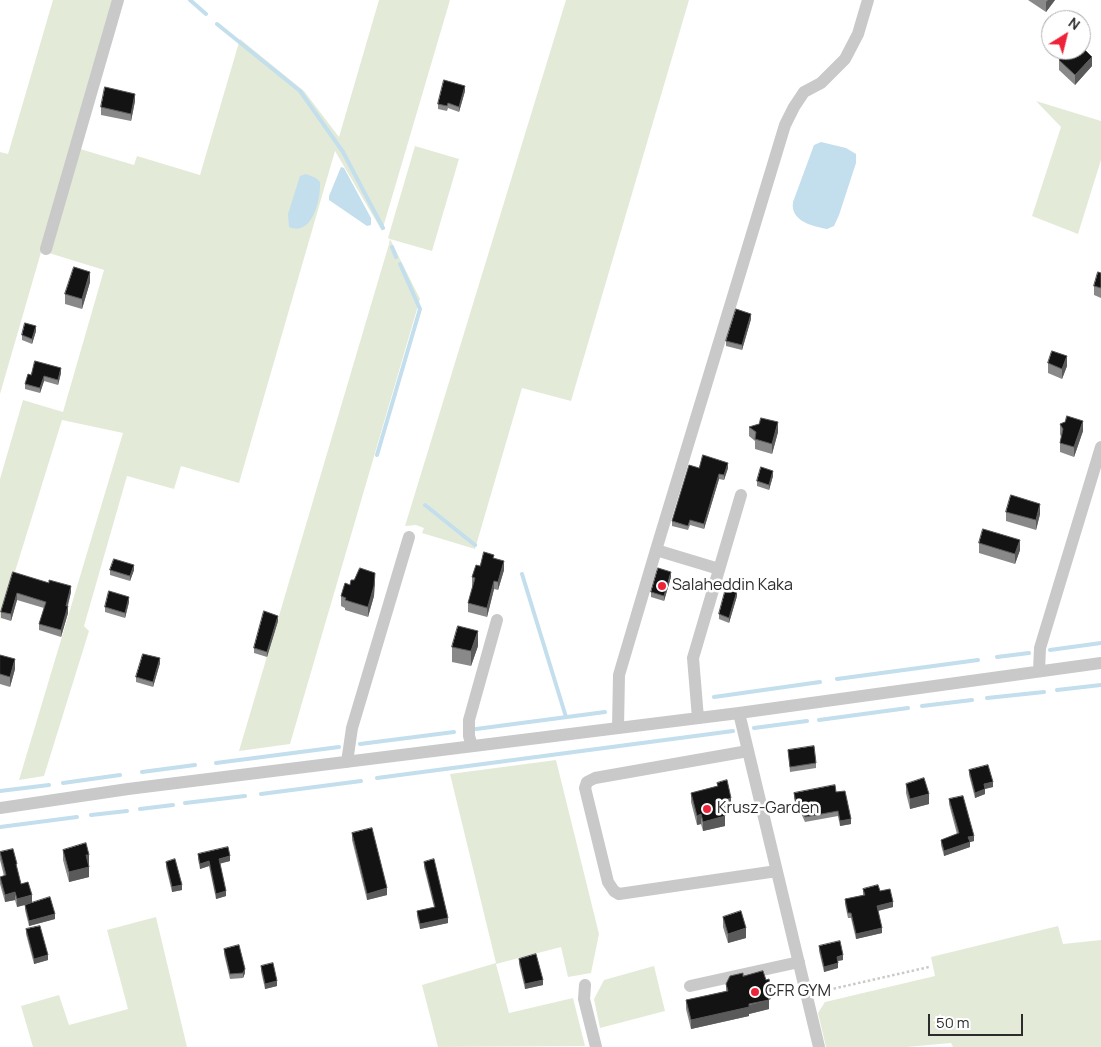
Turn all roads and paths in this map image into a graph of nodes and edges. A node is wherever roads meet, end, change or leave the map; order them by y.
1 (118, 0) edge
2 (868, 0) edge
3 (46, 249) dead end
4 (1101, 447) edge
5 (742, 495) dead end
6 (409, 537) dead end
7 (656, 550) junction
8 (720, 569) junction
9 (497, 620) dead end
10 (1101, 663) edge
11 (1039, 671) junction
12 (739, 714) junction
13 (698, 718) junction
14 (618, 728) junction
15 (472, 746) junction
16 (748, 751) junction
17 (347, 762) junction
18 (0, 808) edge
19 (777, 871) junction
20 (799, 962) junction
21 (930, 967) dead end
22 (586, 985) dead end
23 (690, 986) dead end
24 (806, 994) junction
25 (596, 1047) edge
26 (819, 1047) edge

1 - 3 street
2 - 7 street
4 - 11 street
5 - 8 street
6 - 17 street
7 - 8 street
7 - 14 street
8 - 13 street
9 - 15 street
10 - 11 street
11 - 12 street
12 - 13 street
12 - 16 street
13 - 14 street
14 - 15 street
15 - 17 street
16 - 19 street
16 - 19 street
17 - 18 street
19 - 20 street
20 - 23 street
20 - 24 street
21 - 24 path
22 - 25 street
24 - 26 street

